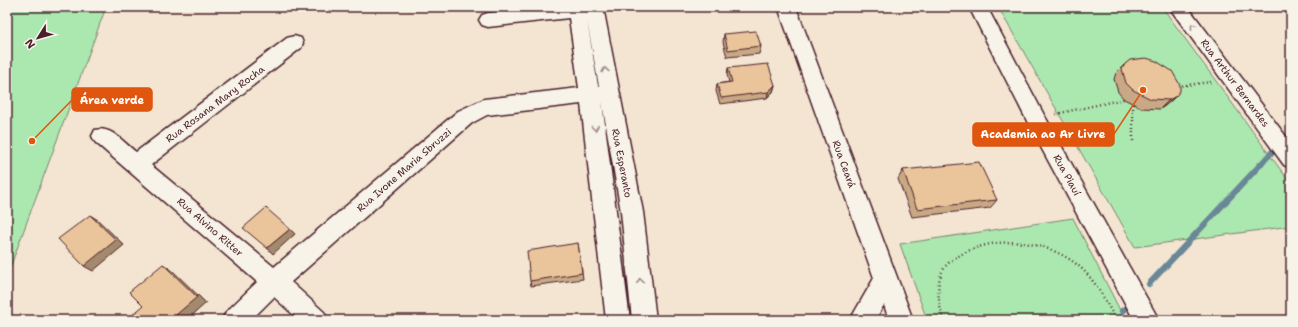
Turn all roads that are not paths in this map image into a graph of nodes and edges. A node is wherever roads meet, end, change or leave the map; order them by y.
1 (787, 7) edge
2 (978, 7) edge
3 (1178, 7) edge
4 (589, 8) edge
5 (488, 20) dead end
6 (294, 43) dead end
7 (600, 94) junction
8 (102, 136) dead end
9 (1291, 159) edge
10 (136, 164) junction
11 (632, 212) junction
12 (607, 216) junction
13 (886, 280) junction
14 (274, 282) junction
15 (234, 320) edge
16 (316, 320) edge
17 (618, 320) edge
18 (644, 320) edge
19 (862, 320) edge
20 (902, 320) edge
21 (1147, 320) edge

1 - 13 street, Rua Ceará
2 - 21 street, Rua Piauí
9 -> 3 street, Rua Arthur Bernardes
4 - 5 street
4 - 7 street, Rua Esperanto
6 - 10 street, Rua Rosana Mary Rocha
7 - 11 street, Rua Esperanto
7 -> 12 street, Rua Esperanto
7 - 14 street, Rua Ivone Maria Sbruzzi
8 - 10 street, Rua Alvino Ritter
10 - 14 street, Rua Alvino Ritter
11 - 12 street
18 -> 11 street, Rua Esperanto
12 - 17 street, Rua Esperanto
13 - 19 street
13 - 20 street, Rua Ceará
14 - 15 street, Rua Ivone Maria Sbruzzi
14 - 16 street, Rua Alvino Ritter

